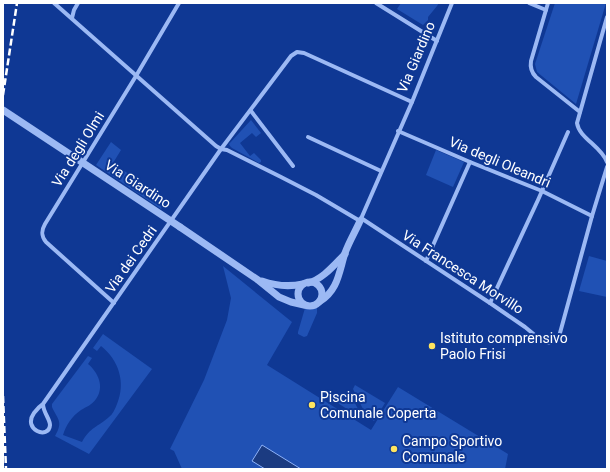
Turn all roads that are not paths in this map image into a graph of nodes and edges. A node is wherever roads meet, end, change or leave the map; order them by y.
1 (54, 3) edge
2 (78, 3) edge
3 (179, 3) edge
4 (376, 3) edge
5 (452, 3) edge
6 (529, 3) edge
7 (548, 3) edge
8 (546, 10) junction
9 (607, 17) edge
10 (72, 18) junction
11 (437, 41) junction
12 (136, 76) junction
13 (412, 102) junction
14 (3, 110) edge
15 (251, 110) junction
16 (580, 112) junction
17 (398, 131) junction
18 (568, 132) dead end
19 (308, 137) dead end
20 (221, 149) junction
21 (470, 162) junction
22 (607, 162) edge
23 (293, 166) dead end
24 (607, 167) edge
25 (381, 171) junction
26 (542, 191) junction
27 (592, 216) junction
28 (360, 220) junction
29 (345, 254) junction
30 (426, 261) junction
31 (258, 280) junction
32 (306, 283) junction
33 (114, 302) junction
34 (319, 302) junction
35 (490, 303) junction
36 (304, 305) junction
37 (44, 404) junction

1 - 10 street
2 - 10 street
3 - 12 street, Via degli Olmi
4 - 11 street
5 - 11 street, Via Giardino
6 - 8 street
7 - 8 street
8 - 16 street
9 - 16 street
10 - 12 street
11 - 13 street, Via Giardino
12 - 20 street, Via Francesca Morvillo
12 - 33 street, Via degli Olmi
13 - 15 street, Via dei Cedri
13 - 17 street, Via Giardino
14 - 31 street, Via Giardino, bridge
15 - 20 street, Via dei Cedri
15 - 23 street
16 - 22 street
17 - 21 street, Via degli Oleandri
17 - 25 street, Via Giardino
18 - 26 street
19 - 25 street
20 - 28 street, Via Francesca Morvillo
20 - 33 street, Via dei Cedri
21 - 26 street, Via degli Oleandri
21 - 30 street
24 - 27 street
25 - 28 street, Via Giardino
26 - 27 street, Via degli Oleandri
26 - 35 street
27 - 35 street, Via Francesca Morvillo
28 - 29 street, Via Giardino
28 - 30 street, Via Francesca Morvillo
29 - 32 street, Via Giardino
29 - 34 street, Via Giardino
30 - 35 street, Via Francesca Morvillo
31 - 32 street, Via Giardino
31 - 36 street, Via Giardino
32 - 34 street
32 - 36 street
33 - 37 street, Via dei Cedri
34 - 36 street, Via Giardino
37 - 37 street, Via dei Cedri

